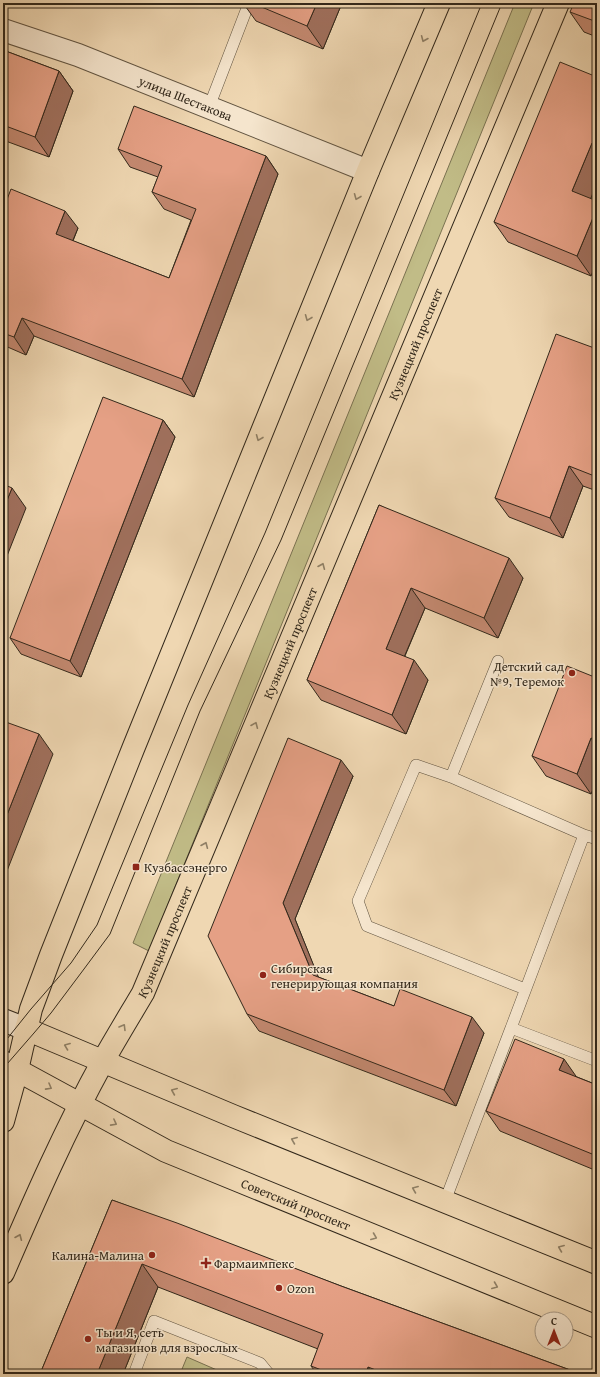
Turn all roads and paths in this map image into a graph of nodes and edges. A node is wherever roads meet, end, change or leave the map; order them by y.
1 (249, 3) edge
2 (439, 3) edge
3 (558, 3) edge
4 (3, 30) edge
5 (208, 107) junction
6 (368, 171) junction
7 (498, 661) dead end
8 (451, 777) junction
9 (584, 835) junction
10 (597, 839) edge
11 (525, 989) junction
12 (3, 1020) edge
13 (511, 1028) junction
14 (26, 1029) junction
15 (103, 1060) junction
16 (597, 1061) edge
17 (10, 1066) edge
18 (80, 1105) junction
19 (3, 1121) edge
20 (445, 1201) junction
21 (597, 1263) edge
22 (3, 1273) edge
23 (597, 1327) edge
24 (134, 1374) edge
25 (270, 1374) edge

1 - 5 lane
2 -> 6 main road
15 -> 3 main road, Кузнецкий проспект
4 - 5 street, улица Шестакова
5 - 6 street, улица Шестакова
6 -> 14 main road
7 - 8 lane
8 - 9 lane
8 - 11 lane
9 - 10 lane
9 - 11 lane
11 - 13 lane
12 - 14 street
13 - 16 lane
13 - 20 lane
15 -> 14 main road
14 - 17 main road
15 - 18 main road, Кузнецкий проспект
20 -> 15 main road
17 -> 18 main road, Советский проспект
17 - 19 main road
22 -> 18 main road, Кузнецкий проспект
18 -> 23 main road, Советский проспект
21 -> 20 main road
24 - 25 lane

